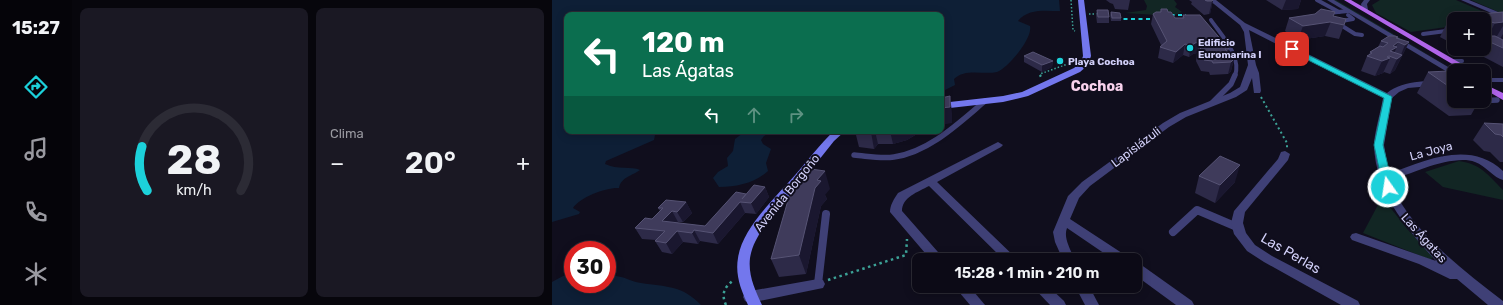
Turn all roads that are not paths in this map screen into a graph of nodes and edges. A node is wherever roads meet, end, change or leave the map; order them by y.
1 (1081, 0) edge
2 (1212, 0) edge
3 (1317, 0) edge
4 (1330, 0) edge
5 (1339, 0) edge
6 (1347, 0) edge
7 (1367, 0) edge
8 (1464, 0) edge
9 (1365, 10) junction
10 (1339, 12) junction
11 (1324, 13) edge
12 (1350, 13) junction
13 (1503, 16) edge
14 (1329, 18) edge
15 (1211, 20) dead end
16 (1243, 24) junction
17 (1447, 31) edge
18 (1423, 34) dead end
19 (1362, 35) dead end
20 (1448, 64) edge
21 (1462, 64) edge
22 (1252, 65) junction
23 (1447, 70) edge
24 (1503, 80) edge
25 (1491, 81) edge
26 (1447, 83) edge
27 (1491, 85) edge
28 (1491, 89) edge
29 (1257, 91) road end
30 (1503, 91) edge
31 (1491, 95) edge
32 (1388, 97) junction
33 (1491, 100) edge
34 (1501, 100) edge
35 (985, 101) junction
36 (1212, 103) junction
37 (944, 106) edge
38 (944, 132) edge
39 (837, 134) edge
40 (942, 134) edge
41 (998, 145) dead end
42 (1285, 154) road end
43 (854, 155) dead end
44 (1503, 177) edge
45 (1385, 180) junction
46 (930, 181) junction
47 (826, 214) dead end
48 (1064, 220) junction
49 (1238, 227) junction
50 (1173, 232) dead end
51 (1356, 237) dead end
52 (933, 253) edge
53 (1005, 253) edge
54 (1066, 253) edge
55 (1114, 253) edge
56 (1142, 273) edge
57 (1465, 280) junction
58 (818, 284) joint
59 (967, 293) edge
60 (1046, 293) edge
61 (1086, 293) edge
62 (752, 301) edge
63 (978, 305) edge
64 (1059, 305) edge
65 (1092, 305) edge
66 (1187, 305) edge
67 (1354, 305) edge
68 (1498, 305) edge

1 - 35 main road
2 - 16 street
3 - 10 lane
4 - 12 street
5 - 20 main road
6 - 9 main road
7 - 9 street
8 - 13 street
9 - 21 main road
10 - 11 lane
10 - 12 lane
12 - 14 lane
12 - 19 lane
12 - 23 street
15 - 36 lane
16 - 22 street, Lapislázuli
16 - 32 street
17 - 18 lane
22 - 29 street, Lapislázuli
22 - 36 street, Lapislázuli
24 - 25 street
26 - 32 street
27 - 30 main road
28 - 34 main road
31 - 34 main road
32 - 45 street, Las Ágatas
33 - 34 lane
35 - 37 main road
35 - 38 lane
36 - 48 street, Lapislázuli
39 - 62 main road, Avenida Borgoño
40 - 43 lane
41 - 46 street
42 - 49 street
44 - 45 street, La Joya
45 - 57 street, Las Ágatas
46 - 52 street
46 - 53 street
47 - 58 lane
48 - 54 street, Lapislázuli
48 - 55 street
49 - 50 lane
49 - 67 street, Las Perlas
51 - 57 street, Las Ágatas
56 - 66 street
57 - 68 street, Las Ágatas
58 - 62 street
59 - 63 street
60 - 64 street
61 - 65 street

